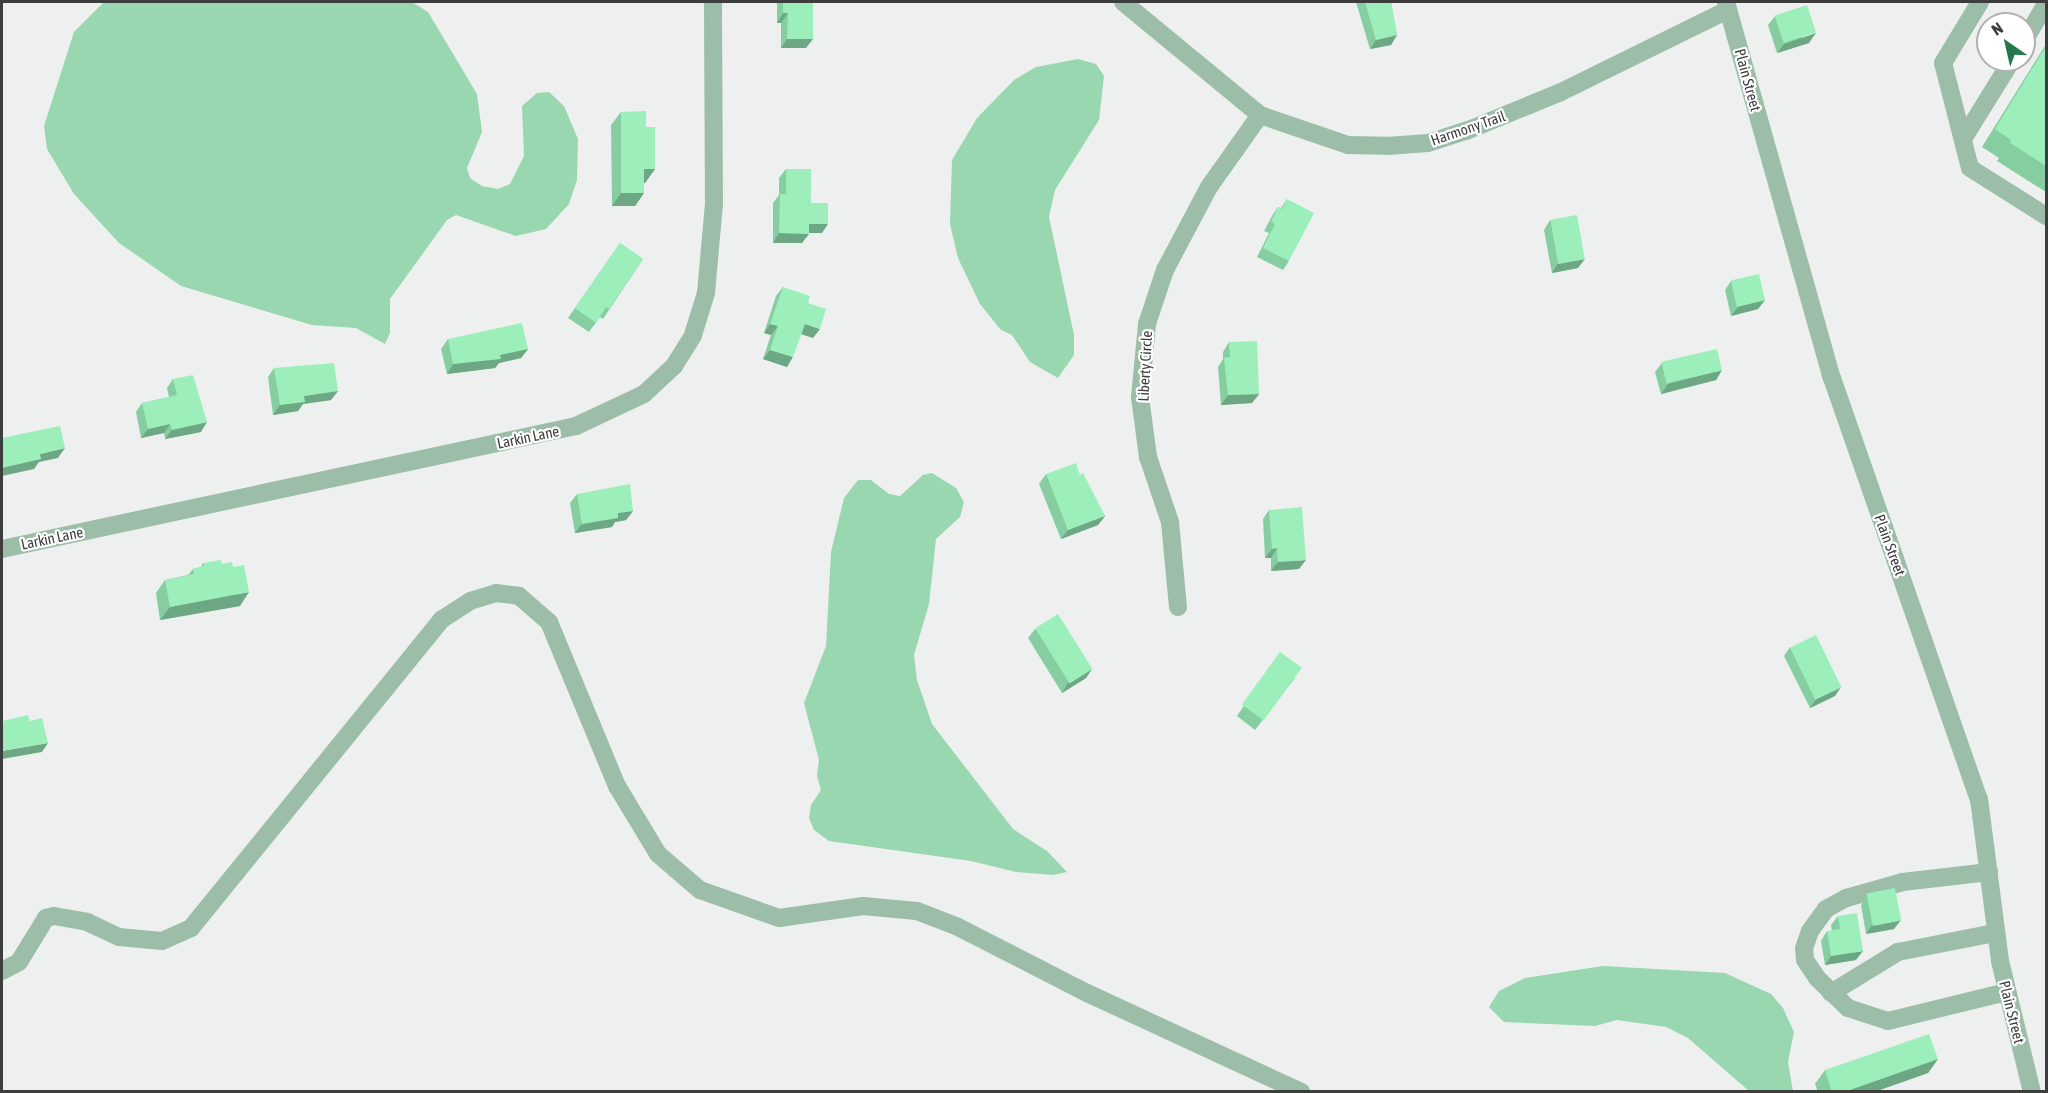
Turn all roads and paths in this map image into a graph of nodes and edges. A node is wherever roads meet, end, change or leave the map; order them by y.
1 (712, 2) edge
2 (1123, 2) edge
3 (1980, 2) edge
4 (2046, 4) edge
5 (1727, 6) edge
6 (2036, 20) edge
7 (2005, 72) edge
8 (1260, 115) junction
9 (1963, 139) junction
10 (2046, 216) edge
11 (2, 549) edge
12 (1178, 608) dead end
13 (1989, 872) junction
14 (1995, 933) junction
15 (2, 972) edge
16 (2006, 992) junction
17 (1831, 993) junction
18 (1300, 1092) edge
19 (2032, 1092) edge

1 - 11 street, Larkin Lane
2 - 8 street, Harmony Trail
3 - 9 street
4 - 6 street
5 - 8 street, Harmony Trail
5 - 13 street, Plain Street
7 - 9 street
8 - 12 street, Liberty Circle
9 - 10 street
13 - 14 street, Plain Street
13 - 17 street
14 - 16 street, Plain Street
14 - 17 street
15 - 18 street
16 - 17 street
16 - 19 street, Plain Street

